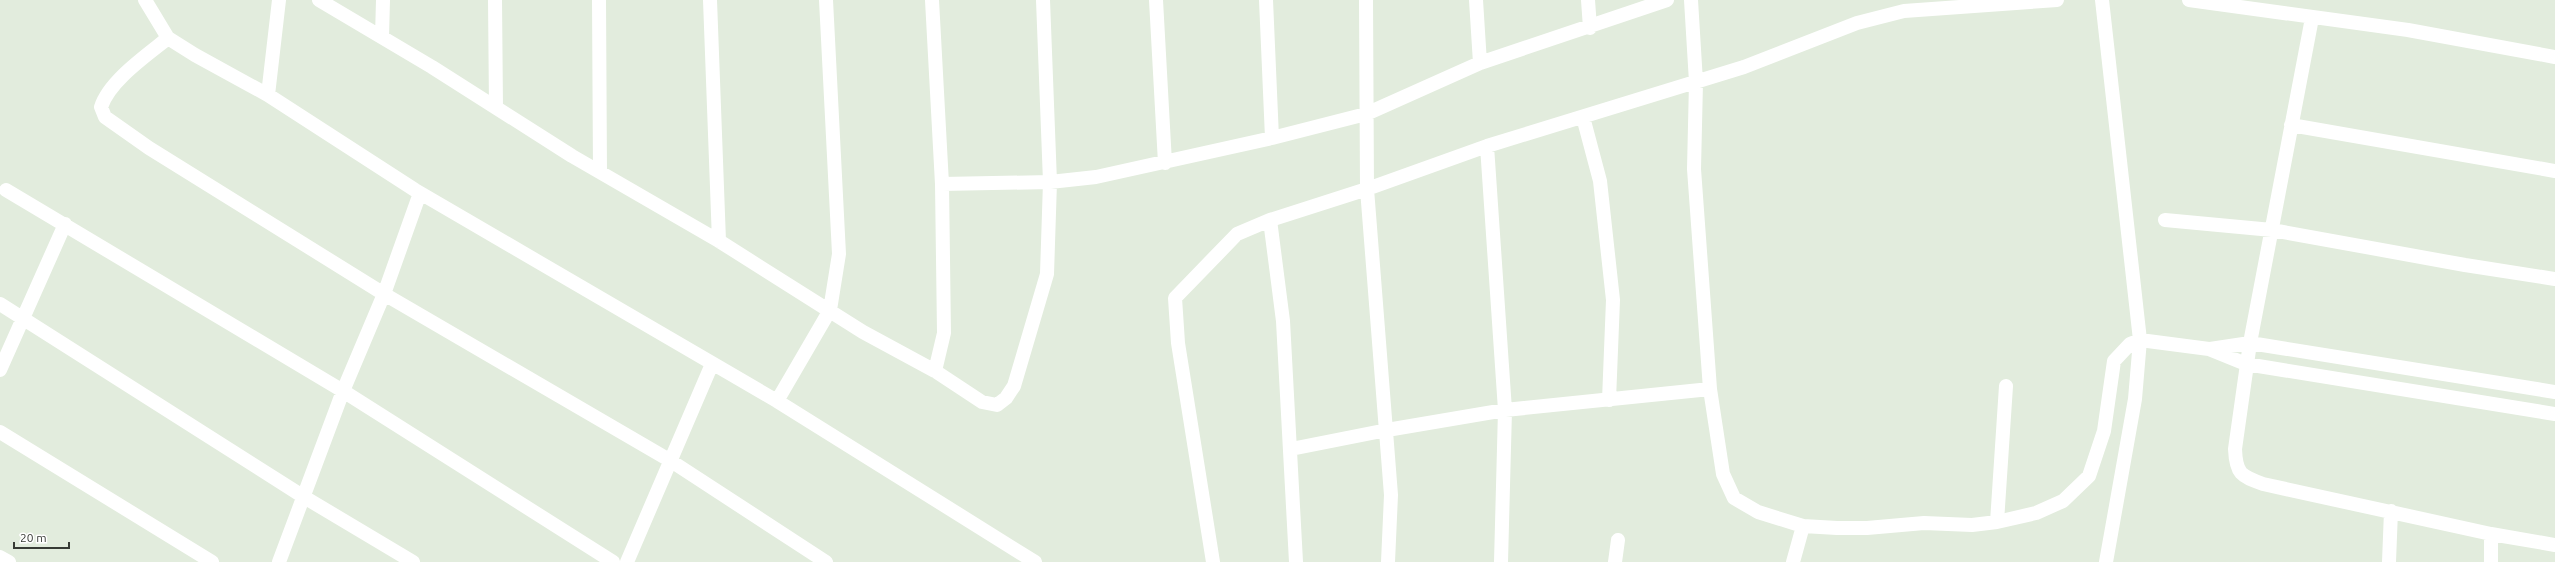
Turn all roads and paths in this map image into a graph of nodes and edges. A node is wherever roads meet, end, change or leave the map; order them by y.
1 (144, 0) edge
2 (279, 0) edge
3 (319, 0) edge
4 (383, 0) edge
5 (495, 0) edge
6 (599, 0) edge
7 (710, 0) edge
8 (826, 0) edge
9 (932, 0) edge
10 (1043, 0) edge
11 (1156, 0) edge
12 (1266, 0) edge
13 (1366, 0) edge
14 (1476, 0) edge
15 (1588, 0) edge
16 (1668, 0) edge
17 (1691, 0) edge
18 (2057, 0) edge
19 (2102, 0) edge
20 (2189, 0) edge
21 (2312, 18) junction
22 (1590, 28) junction
23 (382, 37) junction
24 (168, 38) junction
25 (2555, 57) edge
26 (1480, 63) junction
27 (1696, 82) junction
28 (268, 95) junction
29 (496, 107) junction
30 (1366, 114) junction
31 (1582, 117) junction
32 (2291, 125) junction
33 (1272, 138) junction
34 (1487, 146) junction
35 (1165, 163) junction
36 (2555, 171) edge
37 (600, 172) junction
38 (1050, 182) junction
39 (942, 184) junction
40 (1367, 189) junction
41 (6, 190) dead end
42 (420, 193) junction
43 (1270, 220) junction
44 (2166, 220) dead end
45 (65, 224) junction
46 (2272, 230) junction
47 (719, 241) junction
48 (2555, 279) edge
49 (384, 294) junction
50 (0, 304) edge
51 (830, 310) junction
52 (23, 317) junction
53 (2140, 340) junction
54 (2250, 343) junction
55 (2209, 349) junction
56 (712, 364) junction
57 (2246, 364) junction
58 (0, 370) edge
59 (935, 371) junction
60 (2006, 386) dead end
61 (1710, 389) junction
62 (343, 391) junction
63 (2555, 392) edge
64 (1609, 400) junction
65 (777, 401) junction
66 (1505, 410) junction
67 (2555, 414) edge
68 (1387, 430) junction
69 (0, 432) edge
70 (1291, 449) junction
71 (671, 461) junction
72 (304, 497) junction
73 (2391, 511) junction
74 (1997, 522) junction
75 (1803, 526) junction
76 (2491, 534) junction
77 (1618, 540) dead end
78 (2555, 545) edge
79 (0, 557) edge
80 (9, 562) edge
81 (212, 562) edge
82 (279, 562) edge
83 (413, 562) edge
84 (614, 562) edge
85 (627, 562) edge
86 (826, 562) edge
87 (1035, 562) edge
88 (1213, 562) edge
89 (1296, 562) edge
90 (1388, 562) edge
91 (1501, 562) edge
92 (1615, 562) edge
93 (1793, 562) edge
94 (2106, 562) edge
95 (2389, 562) edge
96 (2490, 562) edge

1 - 24 street
2 - 28 street
3 - 23 street
4 - 23 street
5 - 29 street
6 - 37 street
7 - 47 street
8 - 51 street
9 - 39 street
10 - 38 street
11 - 35 street
12 - 33 street
13 - 30 street
14 - 26 street
15 - 22 street
16 - 22 street
17 - 27 street
18 - 27 street
19 - 53 street
20 - 21 street
21 - 25 street
21 - 32 street
22 - 26 street
23 - 29 street
24 - 28 street
24 - 49 street
26 - 30 street
27 - 31 street
27 - 61 street
28 - 42 street
29 - 37 street
30 - 33 street
30 - 40 street
31 - 34 street
31 - 64 street
32 - 36 street
32 - 46 street
33 - 35 street
34 - 40 street
34 - 66 street
35 - 38 street
37 - 47 street
38 - 39 street
38 - 59 street
39 - 59 street
40 - 43 street
40 - 68 street
41 - 45 street
42 - 49 street
42 - 56 street
43 - 70 street
43 - 88 street
44 - 46 street
45 - 52 street
45 - 62 street
46 - 48 street
46 - 54 street
47 - 51 street
49 - 62 street
49 - 71 street
50 - 52 street
51 - 59 street
51 - 65 street
52 - 58 street
52 - 72 street
53 - 55 street
53 - 74 street
53 - 94 street
54 - 55 street
54 - 57 street
54 - 63 street
55 - 57 street
56 - 65 street
56 - 71 street
57 - 67 street
57 - 73 street
60 - 74 street
61 - 64 street
61 - 75 street
62 - 72 street
62 - 84 street
64 - 66 street
65 - 87 street
66 - 68 street
66 - 91 street
68 - 70 street
68 - 90 street
69 - 81 street
70 - 89 street
71 - 85 street
71 - 86 street
72 - 82 street
72 - 83 street
73 - 76 street
73 - 95 street
74 - 75 street
75 - 93 street
76 - 78 street
76 - 96 street
77 - 92 street
79 - 80 street

